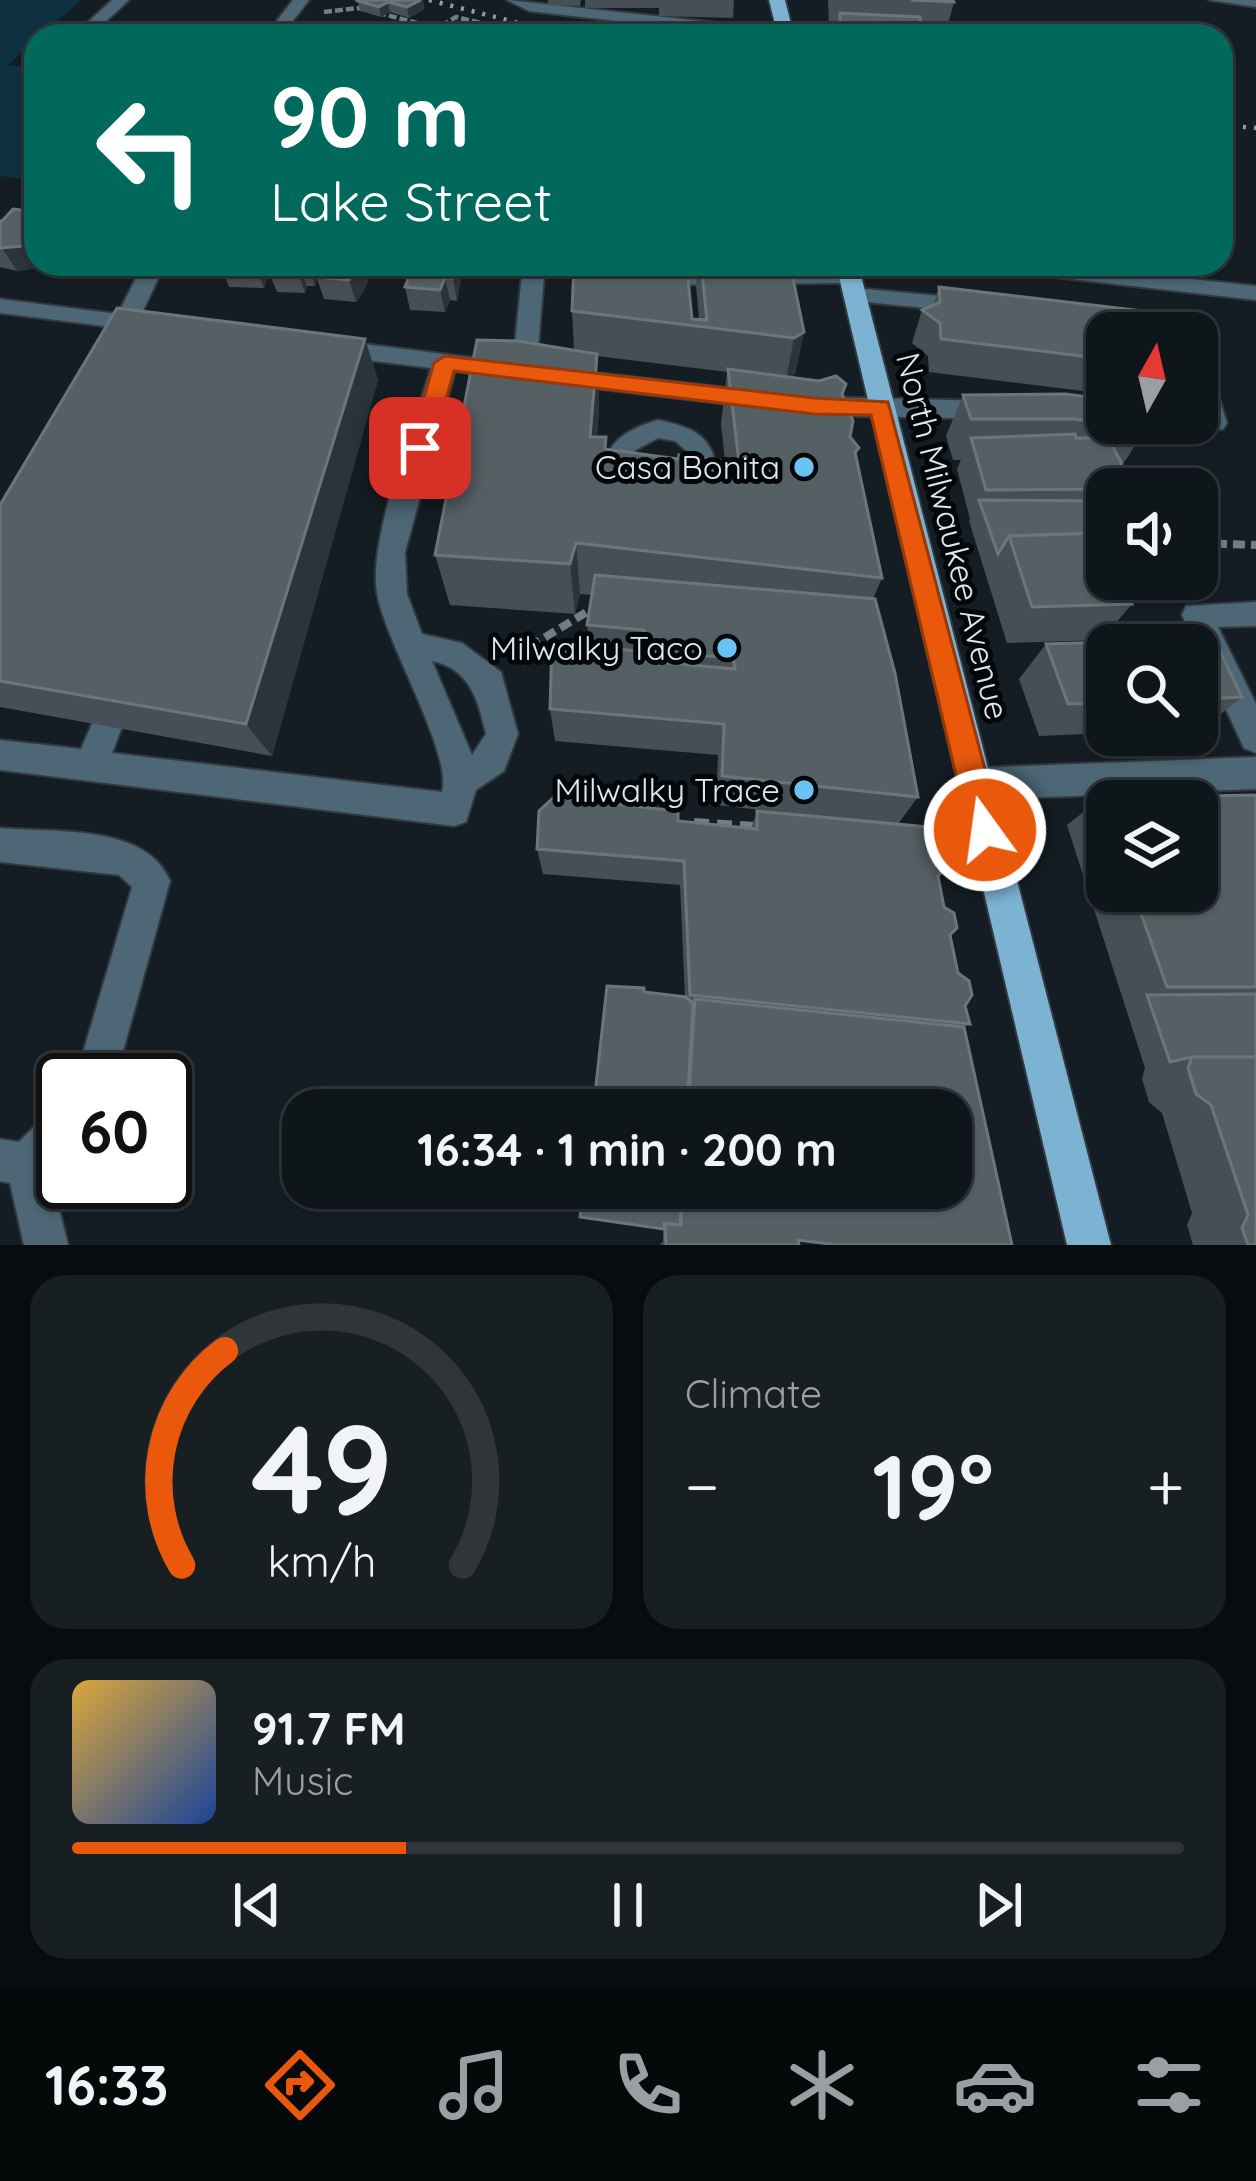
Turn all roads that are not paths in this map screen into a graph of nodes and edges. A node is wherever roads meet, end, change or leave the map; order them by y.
1 (121, 0) edge
2 (301, 0) edge
3 (515, 0) edge
4 (1217, 0) edge
5 (1256, 2) edge
6 (94, 24) edge
7 (282, 24) edge
8 (680, 24) edge
9 (148, 276) edge
10 (533, 276) edge
11 (644, 276) edge
12 (1170, 276) edge
13 (1178, 276) edge
14 (850, 278) edge
15 (1256, 293) edge
16 (0, 306) edge
17 (996, 309) edge
18 (1180, 312) edge
19 (127, 322) junction
20 (179, 328) edge
21 (312, 346) edge
22 (103, 361) edge
23 (445, 363) junction
24 (524, 373) junction
25 (661, 388) junction
26 (880, 407) junction
27 (1020, 412) edge
28 (658, 429) dead end
29 (1256, 614) edge
30 (409, 644) junction
31 (106, 727) edge
32 (1256, 738) edge
33 (0, 755) edge
34 (90, 767) junction
35 (1256, 772) edge
36 (462, 781) junction
37 (973, 784) junction
38 (0, 845) edge
39 (103, 1053) edge
40 (14, 1162) edge
41 (46, 1245) edge
42 (1089, 1245) edge

1 - 6 street
2 - 7 street
3 - 8 street
4 - 5 street
9 - 19 street
10 - 24 street
11 - 14 street
12 - 18 street
13 - 15 street
14 - 17 street
14 - 26 main road, North Milwaukee Avenue
16 - 19 street
19 - 20 street
19 - 22 street
21 - 23 street
23 - 24 street
23 - 30 street
24 - 25 street
25 - 26 street
25 - 28 street
26 - 27 street
26 - 37 main road, North Milwaukee Avenue
29 - 32 street
30 - 36 street
30 - 36 street
31 - 34 street
33 - 34 street
34 - 36 street
35 - 37 street
37 - 42 main road, North Milwaukee Avenue
38 - 39 street
40 - 41 street

